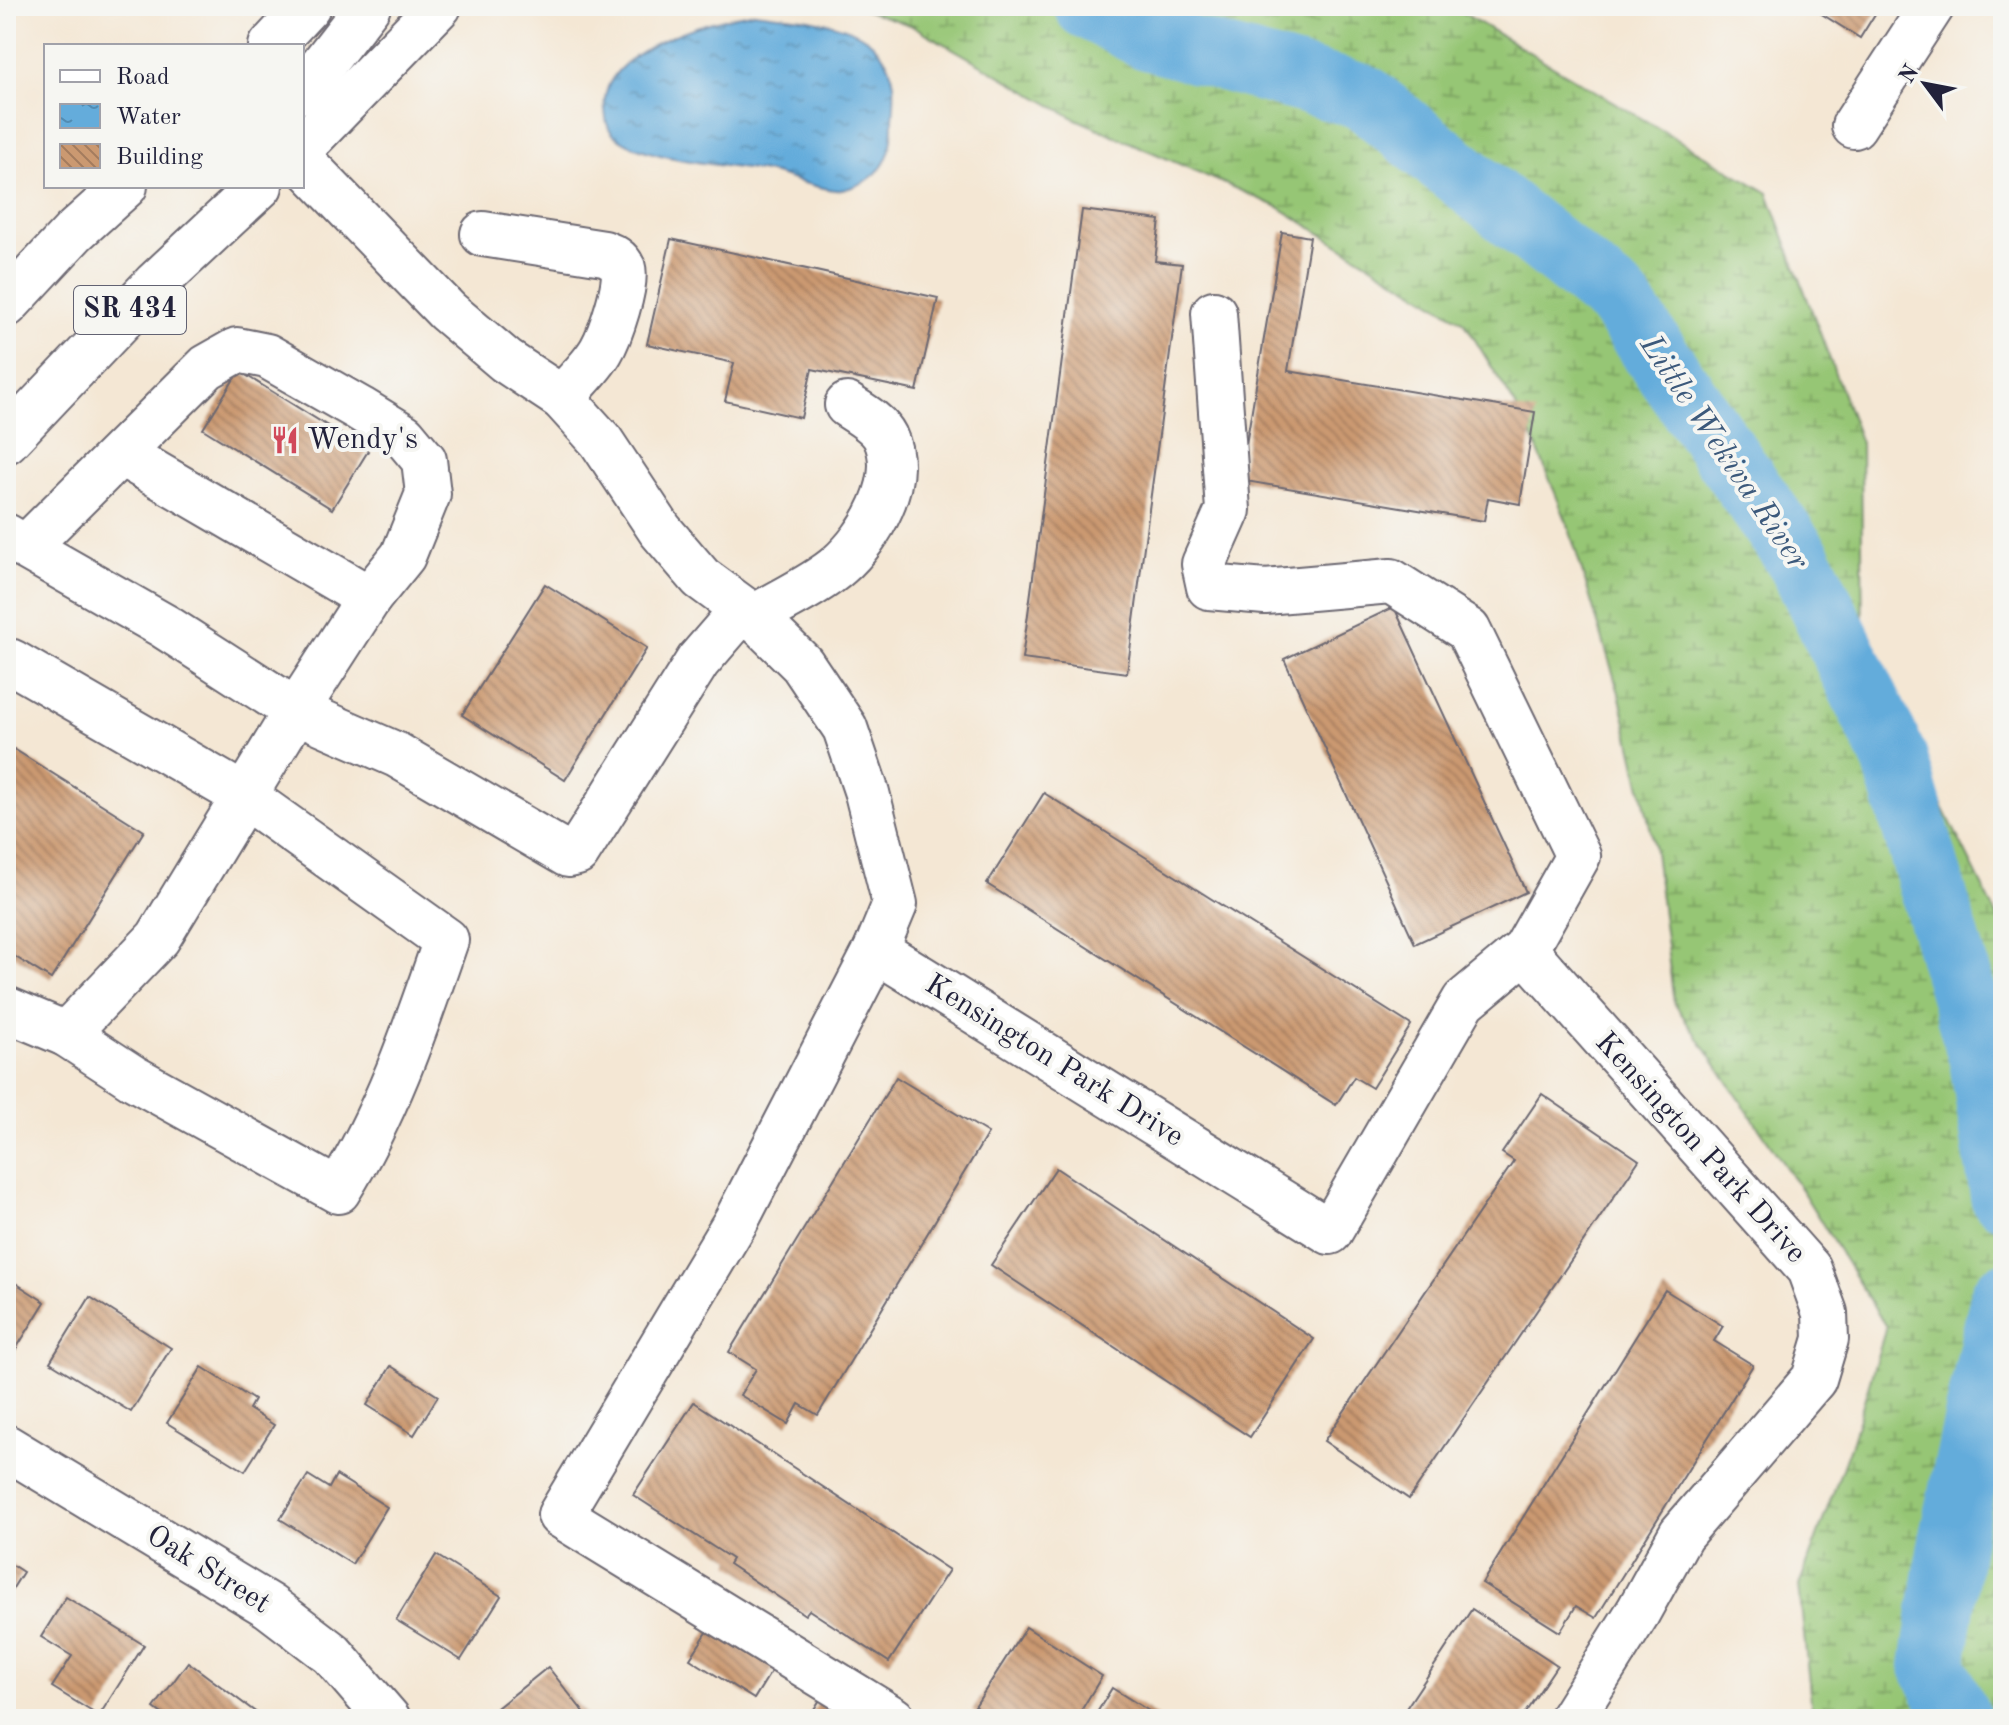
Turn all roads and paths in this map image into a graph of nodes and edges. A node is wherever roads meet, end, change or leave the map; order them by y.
1 (308, 6) edge
2 (1932, 6) edge
3 (433, 13) edge
4 (358, 19) edge
5 (273, 44) edge
6 (304, 88) edge
7 (1854, 126) dead end
8 (304, 145) edge
9 (304, 163) edge
10 (123, 188) edge
11 (258, 188) edge
12 (483, 234) dead end
13 (6, 305) edge
14 (1214, 313) dead end
15 (562, 398) junction
16 (847, 405) dead end
17 (6, 441) edge
18 (122, 454) junction
19 (16, 542) edge
20 (369, 598) junction
21 (749, 613) junction
22 (6, 665) edge
23 (296, 711) junction
24 (244, 796) junction
25 (876, 950) junction
26 (1525, 950) junction
27 (6, 1009) edge
28 (66, 1034) junction
29 (6, 1447) edge
30 (388, 1719) edge
31 (893, 1719) edge
32 (1571, 1719) edge

1 - 5 street
2 - 7 street
3 - 8 street
4 - 6 street
9 - 15 street
10 - 13 street, SR 434
11 - 17 street, SR 434
12 - 15 street
14 - 26 street
15 - 21 street
16 - 21 street
18 - 19 street
18 - 20 street
18 - 20 street
19 - 23 street
20 - 23 street
21 - 23 street
21 - 25 street
22 - 24 street
23 - 24 street
24 - 28 street
24 - 28 street
25 - 26 street, Kensington Park Drive
25 - 31 street
26 - 32 street, Kensington Park Drive
27 - 28 street
29 - 30 street, Oak Street

